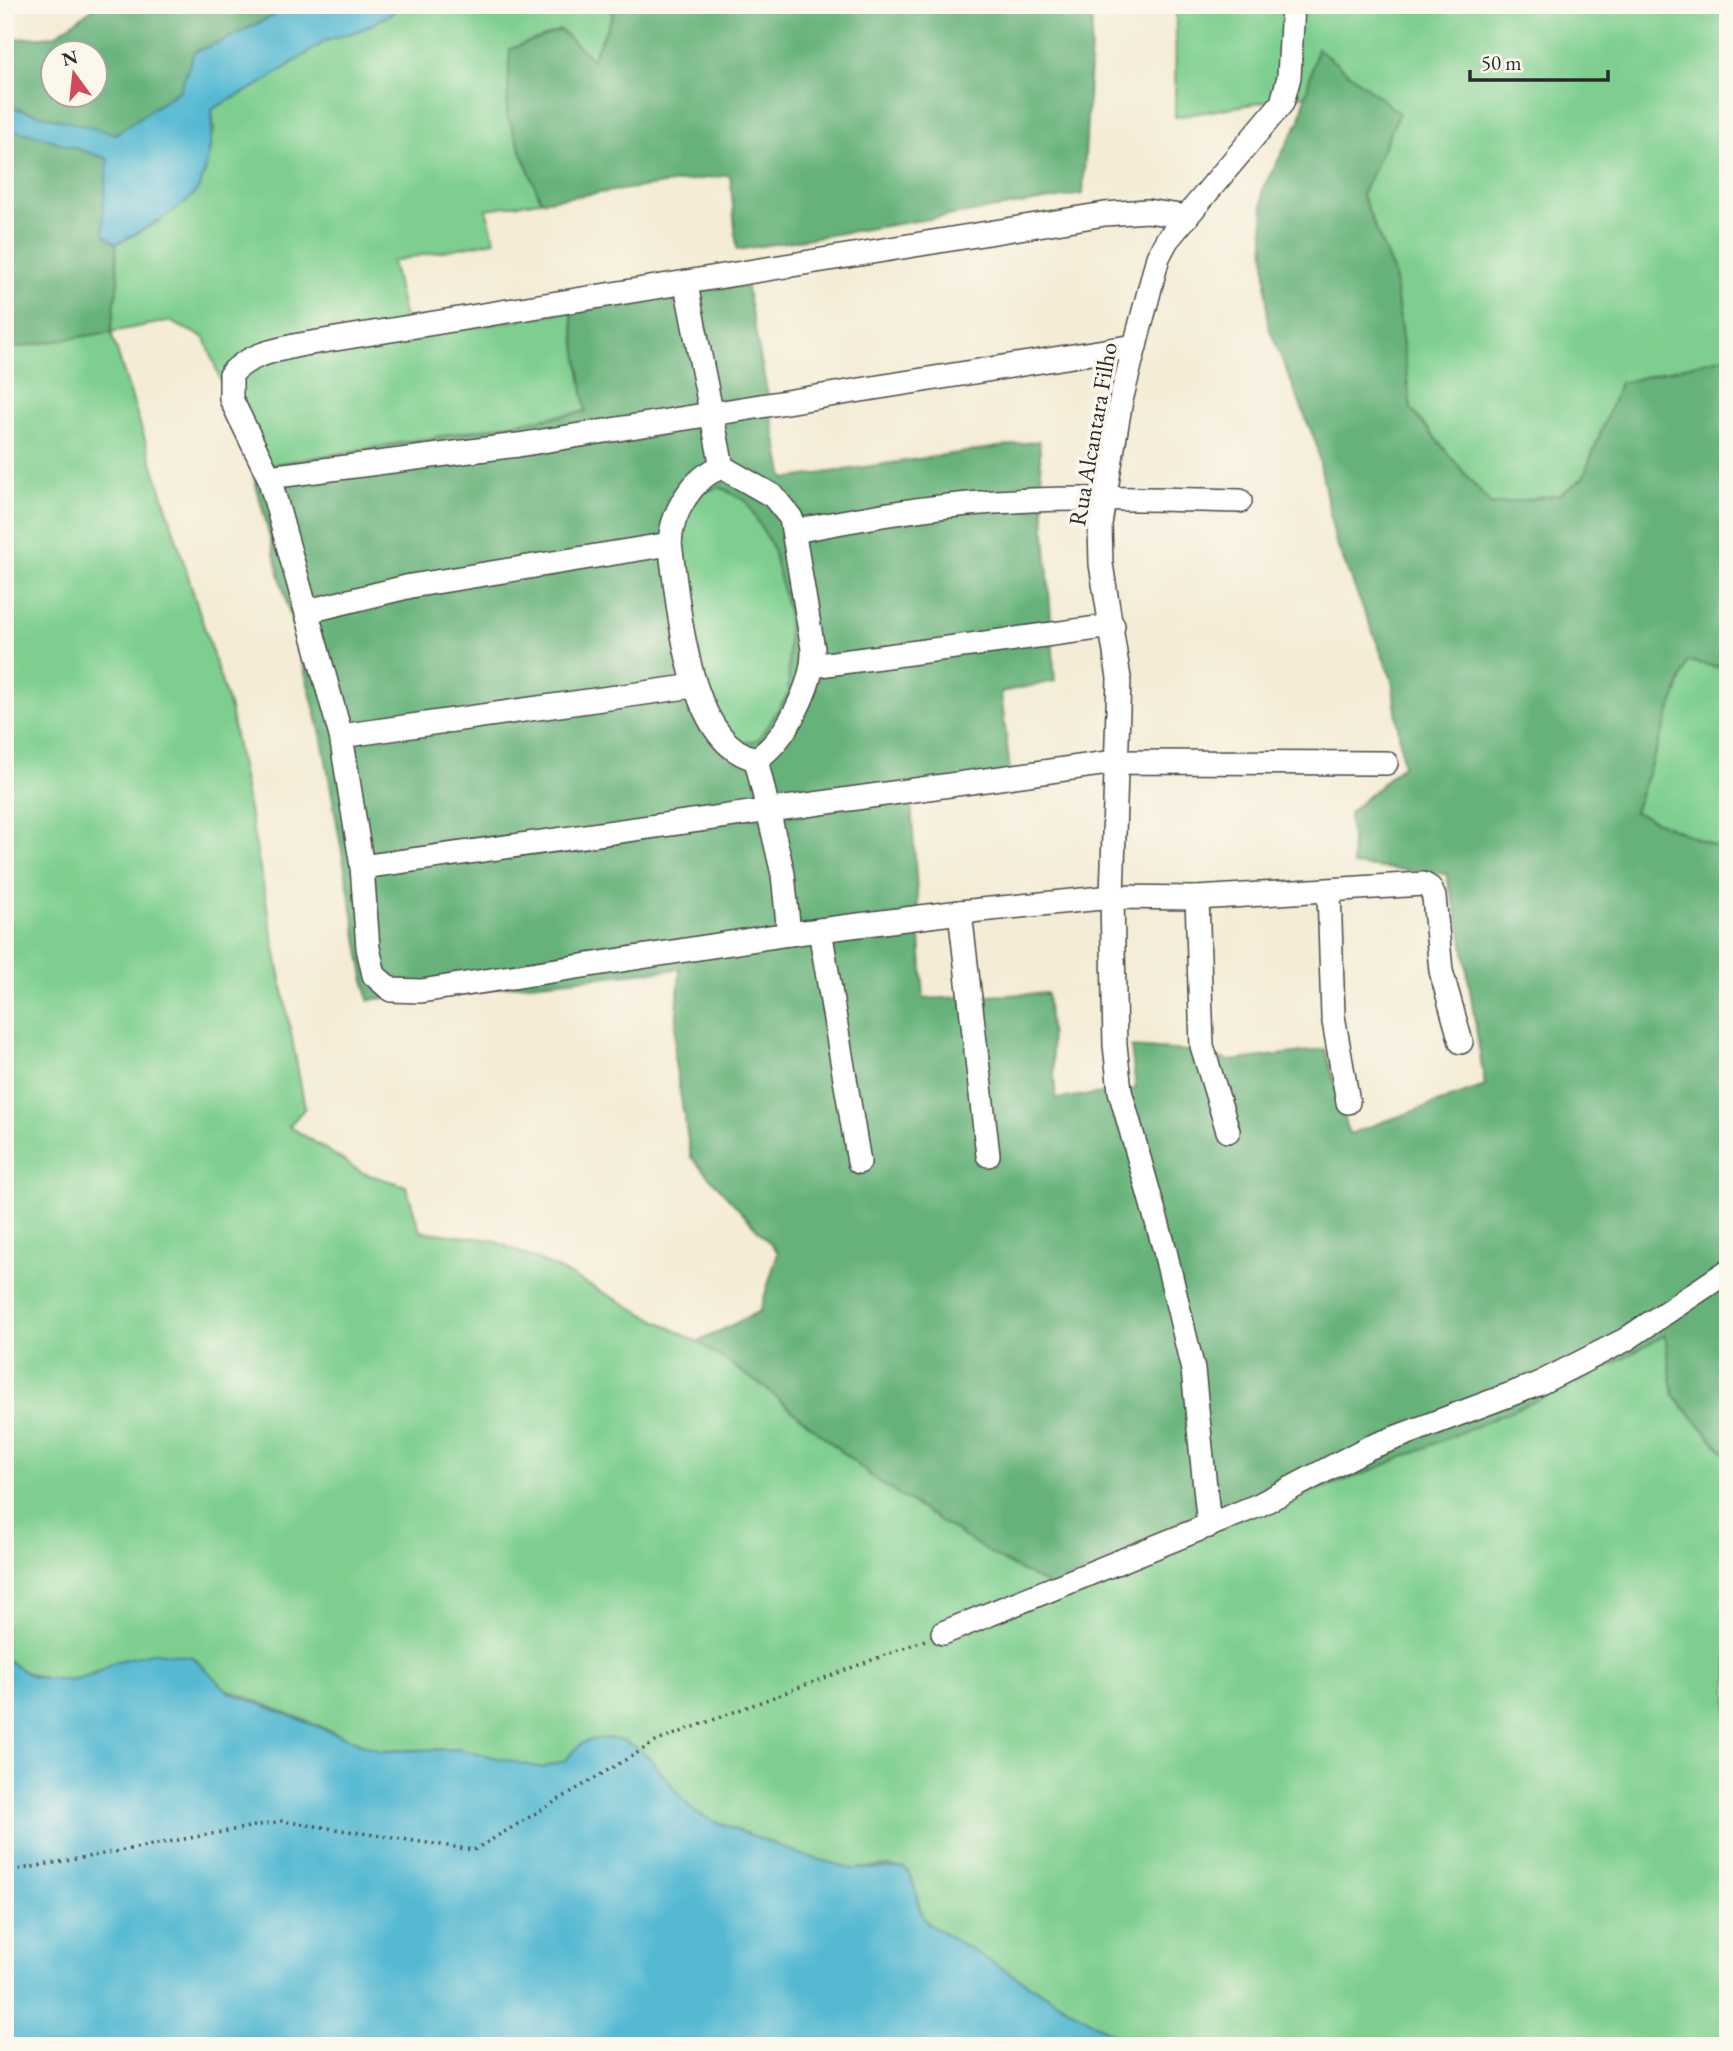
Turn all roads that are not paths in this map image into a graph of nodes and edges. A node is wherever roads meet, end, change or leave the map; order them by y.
1 (1293, 5) edge
2 (1187, 217) junction
3 (686, 285) junction
4 (1135, 346) junction
5 (712, 413) junction
6 (722, 467) junction
7 (269, 477) junction
8 (1103, 498) junction
9 (1240, 501) dead end
10 (795, 531) junction
11 (670, 544) junction
12 (308, 611) junction
13 (1113, 626) junction
14 (812, 666) junction
15 (694, 686) junction
16 (341, 736) junction
17 (757, 759) junction
18 (1115, 762) junction
19 (1386, 763) dead end
20 (766, 811) junction
21 (362, 867) junction
22 (1329, 891) junction
23 (1112, 897) junction
24 (1197, 898) junction
25 (960, 912) junction
26 (820, 930) junction
27 (789, 934) junction
28 (1461, 1042) dead end
29 (1348, 1102) dead end
30 (1228, 1130) dead end
31 (988, 1155) dead end
32 (859, 1162) dead end
33 (1728, 1271) edge
34 (1209, 1526) junction
35 (943, 1633) road end

1 - 2 street, Rua Alcantara Filho
2 - 3 street
2 - 4 street, Rua Alcantara Filho
3 - 5 street
3 - 7 street
4 - 5 street
4 - 8 street, Rua Alcantara Filho
5 - 6 street
5 - 7 street
6 - 10 street
6 - 11 street
7 - 12 street
8 - 9 street
8 - 10 street
8 - 13 street, Rua Alcantara Filho
10 - 14 street
11 - 12 street
11 - 15 street
12 - 16 street
13 - 14 street
13 - 18 street, Rua Alcantara Filho
14 - 17 street
15 - 16 street
15 - 17 street
16 - 21 street
17 - 20 street
18 - 19 street
18 - 20 street
18 - 23 street, Rua Alcantara Filho
20 - 21 street
20 - 27 street
21 - 27 street
22 - 24 street
22 - 28 street
22 - 29 street
23 - 24 street
23 - 25 street
23 - 34 street, Rua Alcantara Filho
24 - 30 street
25 - 26 street
25 - 31 street
26 - 27 street
26 - 32 street
33 - 34 street
34 - 35 street

